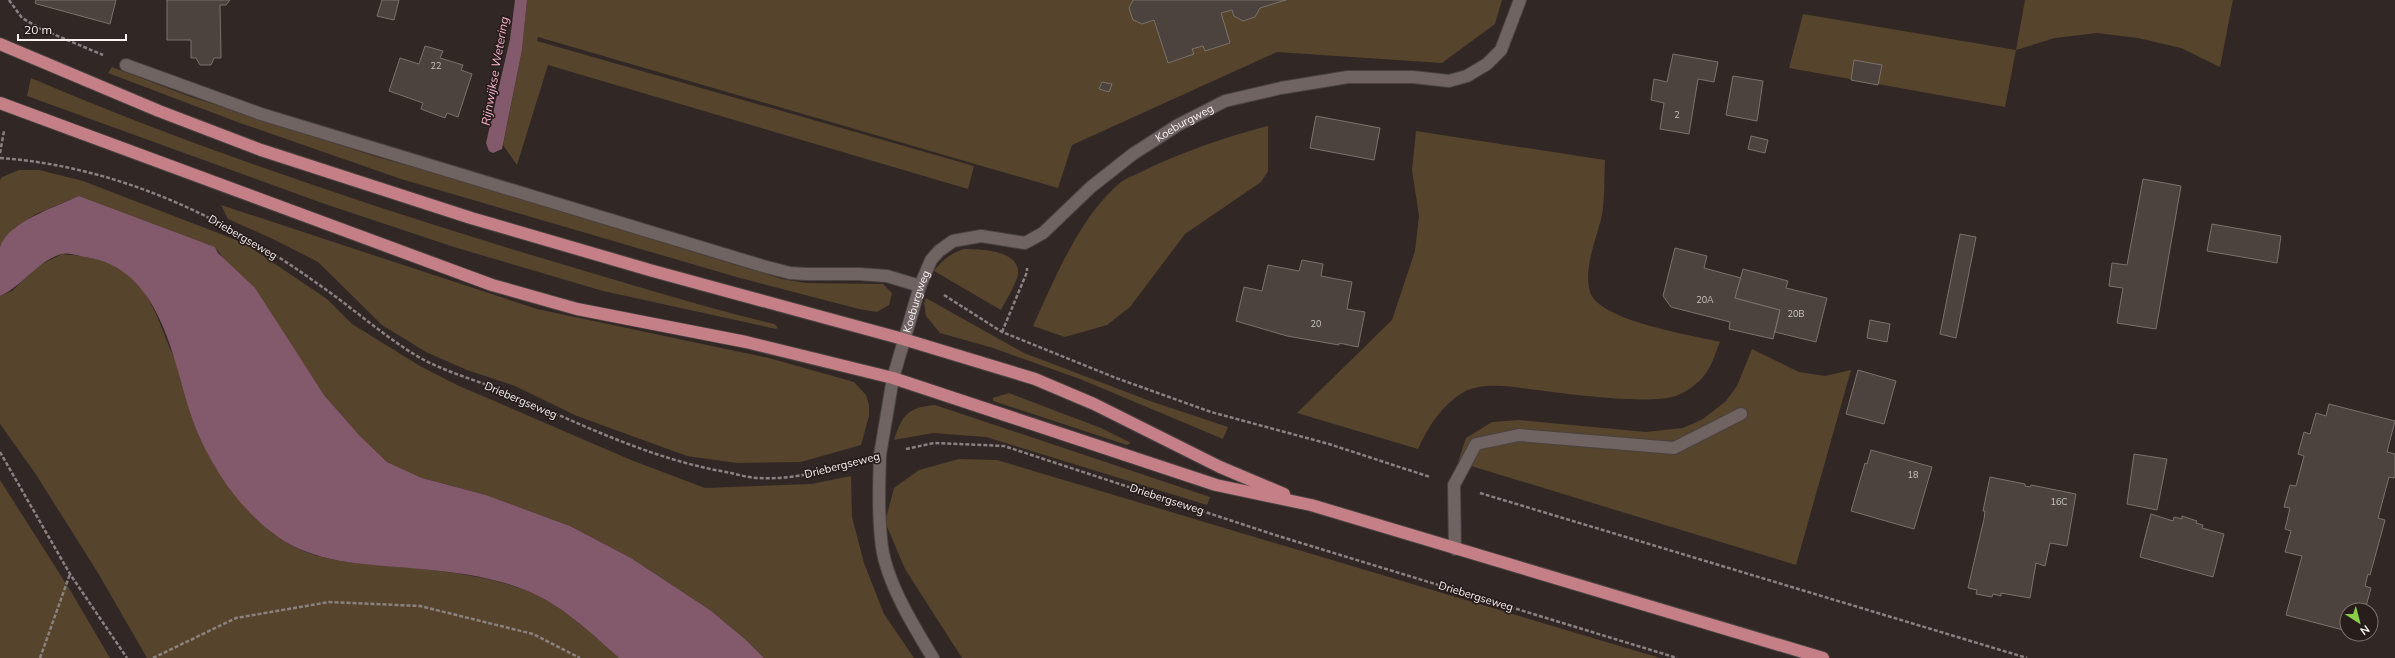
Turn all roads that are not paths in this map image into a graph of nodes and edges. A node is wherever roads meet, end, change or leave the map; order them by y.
1 (1520, 0) edge
2 (0, 44) edge
3 (126, 65) road end
4 (0, 103) edge
5 (920, 286) junction
6 (903, 339) junction
7 (893, 378) junction
8 (1741, 414) dead end
9 (1311, 505) junction
10 (1455, 549) junction
11 (933, 658) edge
12 (1823, 658) edge

1 - 5 street, Koeburgweg
2 - 6 main road
3 - 5 street
4 - 7 main road
5 - 6 street, Koeburgweg
6 - 7 street, Koeburgweg
6 - 9 main road
7 - 9 main road
7 - 11 street, Koeburgweg
8 - 10 street
9 - 10 main road
10 - 12 main road

